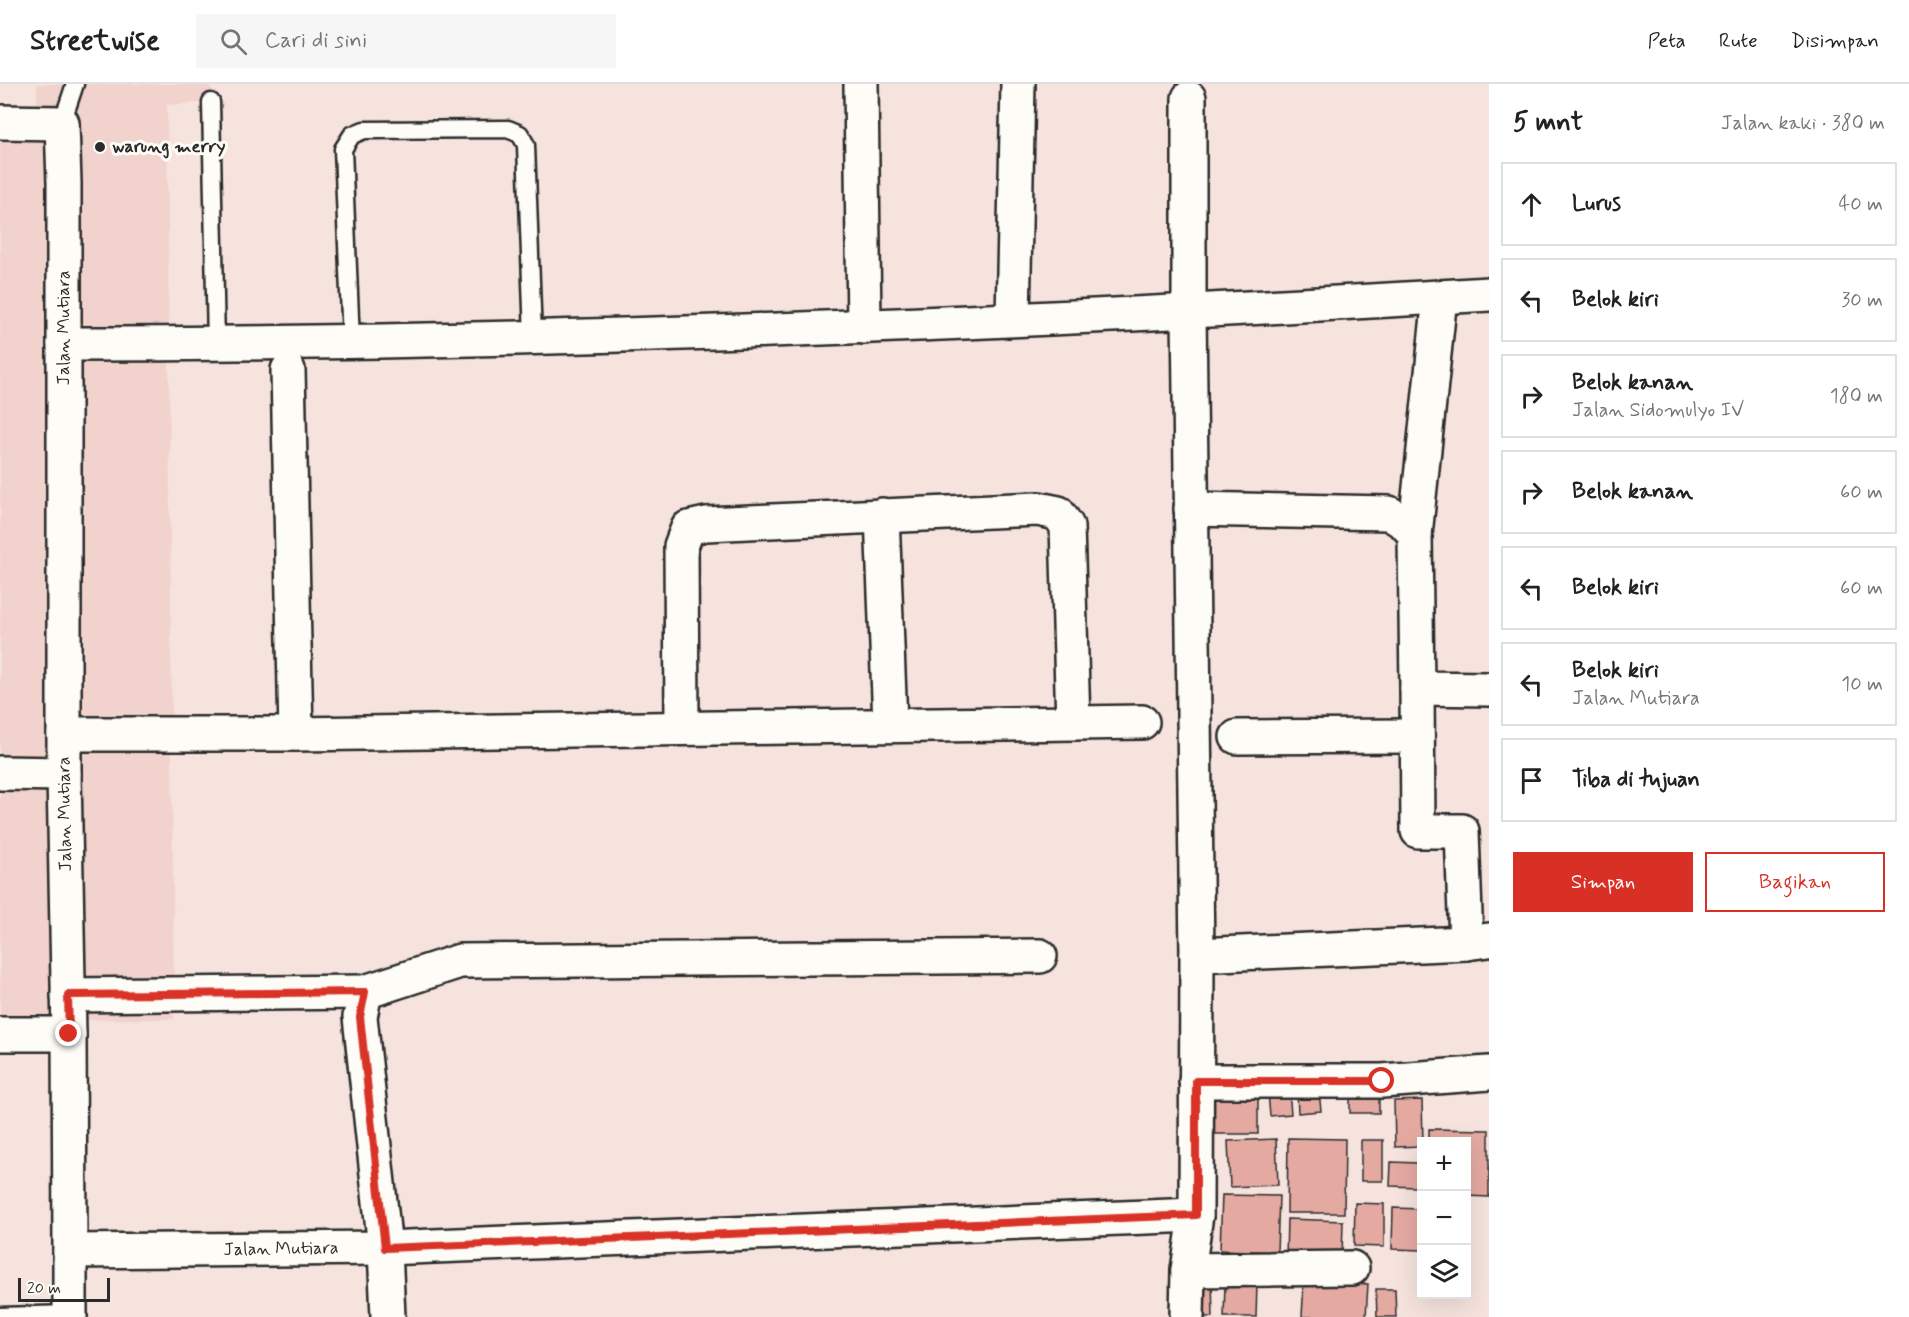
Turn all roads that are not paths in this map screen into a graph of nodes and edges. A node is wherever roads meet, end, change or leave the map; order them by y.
1 (75, 84) edge
2 (861, 84) edge
3 (1018, 84) edge
4 (1189, 98) dead end
5 (211, 102) dead end
6 (0, 122) edge
7 (62, 123) junction
8 (1489, 294) edge
9 (1440, 297) junction
10 (1189, 312) junction
11 (1013, 319) junction
12 (864, 327) junction
13 (533, 337) junction
14 (351, 341) junction
15 (64, 344) junction
16 (216, 344) junction
17 (288, 370) dead end
18 (1191, 509) junction
19 (882, 515) junction
20 (1415, 535) junction
21 (1417, 688) junction
22 (1489, 689) edge
23 (1073, 722) junction
24 (1142, 722) dead end
25 (890, 724) junction
26 (682, 728) junction
27 (64, 734) junction
28 (296, 734) junction
29 (1418, 735) junction
30 (1237, 737) dead end
31 (0, 773) edge
32 (64, 774) junction
33 (1478, 942) edge
34 (1040, 956) dead end
35 (1197, 956) junction
36 (365, 992) junction
37 (68, 995) junction
38 (0, 1034) edge
39 (69, 1034) junction
40 (1489, 1073) edge
41 (1196, 1081) junction
42 (1196, 1215) junction
43 (385, 1248) junction
44 (70, 1251) junction
45 (1352, 1268) dead end
46 (1188, 1270) junction
47 (0, 1316) edge
48 (70, 1316) edge
49 (388, 1317) edge
50 (1187, 1317) edge

1 - 7 lane
2 - 12 street
3 - 11 street
4 - 10 street
5 - 16 lane
6 - 7 street
7 - 15 street, Jalan Mutiara
8 - 9 street
9 - 10 street
9 - 20 street
10 - 11 street
10 - 18 street
11 - 12 street
12 - 13 street
13 - 14 street
13 - 14 lane
14 - 16 street
15 - 16 street
15 - 27 street, Jalan Mutiara
17 - 28 street
18 - 20 street
18 - 35 street
19 - 23 street
19 - 25 street
19 - 26 street
20 - 21 street
21 - 22 street
21 - 29 street
23 - 24 street
23 - 25 street
25 - 26 street
26 - 28 street
27 - 28 street
27 - 32 street, Jalan Mutiara
29 - 30 street
29 - 33 street
31 - 32 street
32 - 37 street, Jalan Mutiara
33 - 35 street
34 - 36 street
35 - 41 street
36 - 37 street
36 - 43 street
37 - 39 street, Jalan Mutiara
38 - 39 street
39 - 44 street, Jalan Mutiara
40 - 41 street
41 - 42 street
42 - 43 street, Jalan Mutiara
42 - 46 street
43 - 44 street, Jalan Mutiara
43 - 49 street
44 - 48 street
45 - 46 street
46 - 50 street
47 - 48 lane

